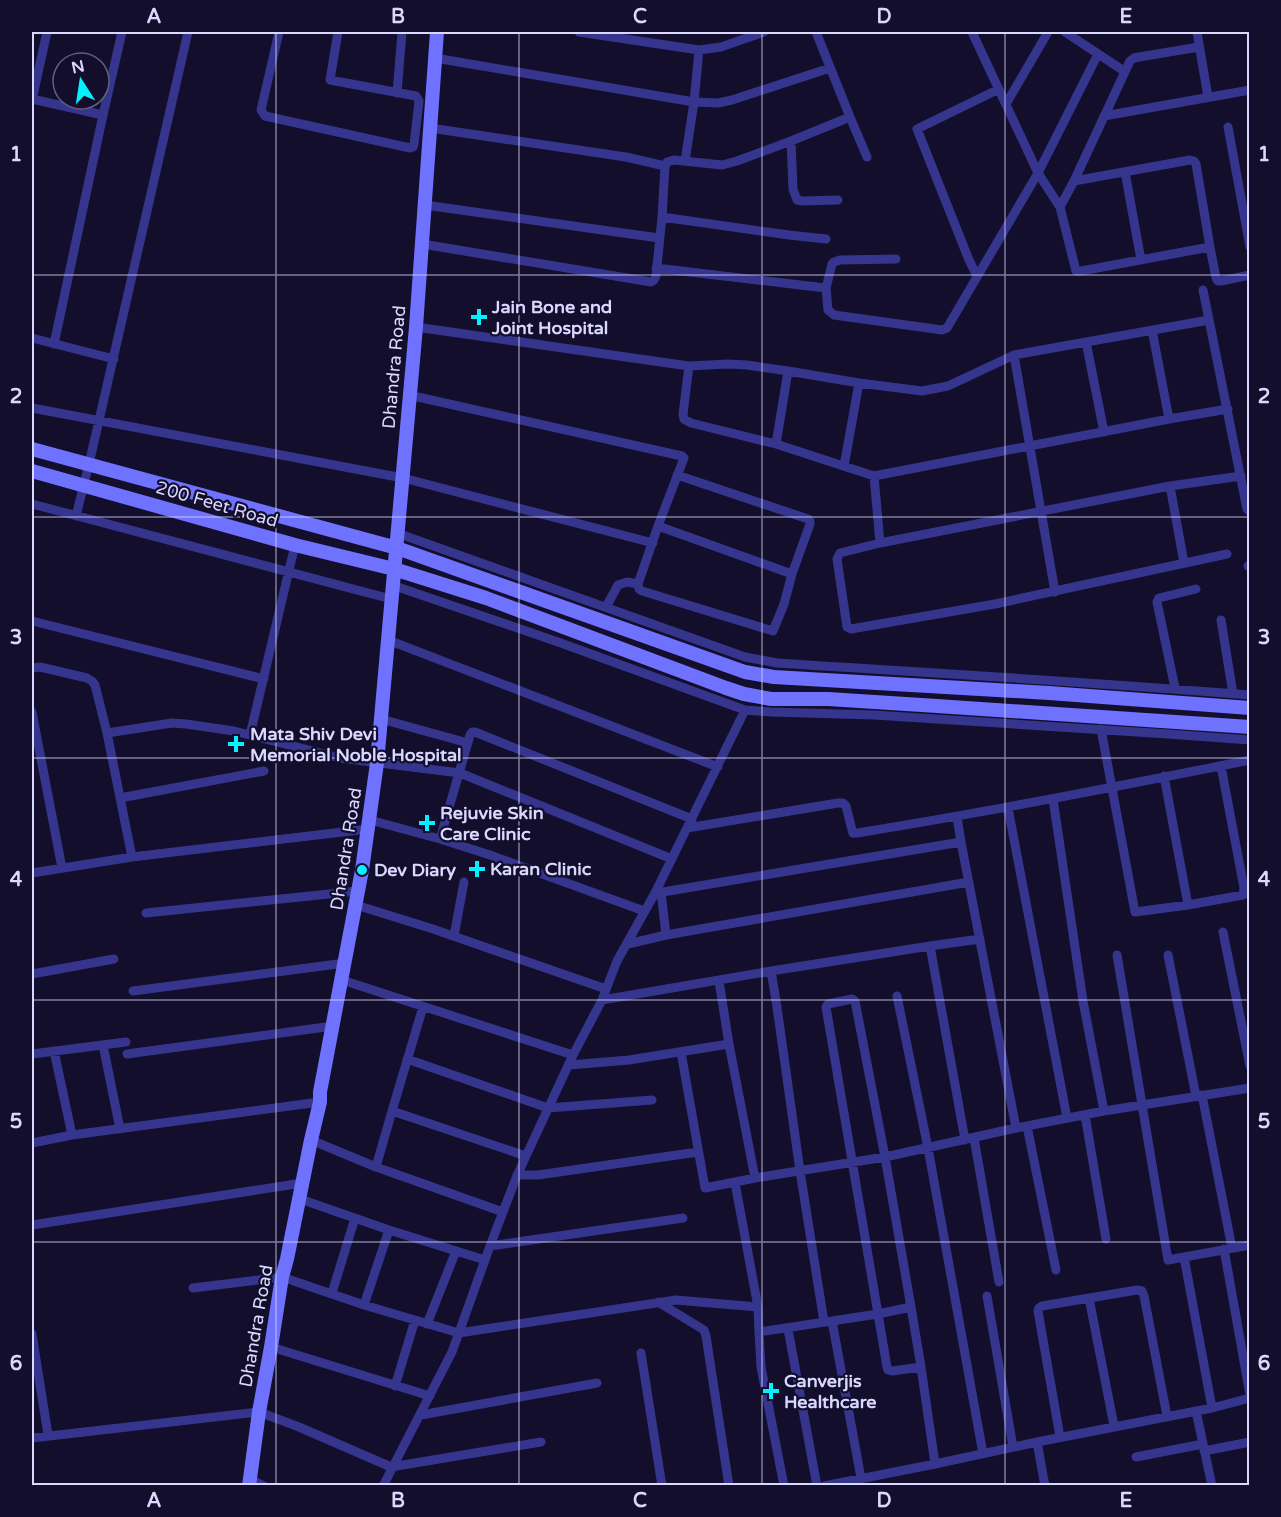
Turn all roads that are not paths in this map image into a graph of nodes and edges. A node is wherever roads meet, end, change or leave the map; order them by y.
1 (47, 32) edge
2 (122, 32) edge
3 (188, 32) edge
4 (279, 32) edge
5 (338, 32) edge
6 (402, 32) edge
7 (437, 32) edge
8 (579, 32) edge
9 (764, 32) edge
10 (816, 32) edge
11 (972, 32) edge
12 (1048, 32) edge
13 (1065, 32) edge
14 (1197, 32) edge
15 (1199, 47) junction
16 (699, 50) junction
17 (1098, 54) junction
18 (435, 58) junction
19 (830, 68) junction
20 (1124, 71) junction
21 (999, 89) junction
22 (1250, 90) edge
23 (397, 93) junction
24 (1208, 98) junction
25 (32, 100) edge
26 (694, 102) junction
27 (1006, 104) junction
28 (103, 115) junction
29 (1104, 116) junction
30 (850, 117) junction
31 (1228, 127) dead end
32 (430, 128) junction
33 (791, 141) junction
34 (867, 157) dead end
35 (685, 161) junction
36 (665, 166) junction
37 (1125, 172) junction
38 (1038, 173) junction
39 (1074, 181) junction
40 (838, 200) dead end
41 (425, 205) junction
42 (1060, 207) junction
43 (662, 217) junction
44 (659, 238) junction
45 (826, 239) dead end
46 (422, 244) junction
47 (1210, 247) junction
48 (1250, 247) edge
49 (896, 259) dead end
50 (1141, 260) junction
51 (656, 268) junction
52 (1250, 275) edge
53 (977, 276) junction
54 (826, 288) junction
55 (1203, 290) dead end
56 (1209, 320) junction
57 (416, 327) junction
58 (1152, 330) junction
59 (32, 338) edge
60 (1086, 342) junction
61 (54, 344) junction
62 (1014, 355) junction
63 (114, 359) junction
64 (689, 366) junction
65 (788, 371) junction
66 (859, 383) junction
67 (410, 395) junction
68 (32, 408) edge
69 (1228, 409) junction
70 (1169, 419) junction
71 (99, 421) junction
72 (1104, 432) junction
73 (776, 444) junction
74 (1030, 446) junction
75 (32, 449) edge
76 (89, 464) junction
77 (844, 466) junction
78 (32, 471) edge
79 (677, 475) junction
80 (874, 476) junction
81 (1240, 476) junction
82 (403, 478) junction
83 (84, 486) junction
84 (1170, 486) junction
85 (32, 504) edge
86 (1041, 510) junction
87 (1250, 512) edge
88 (76, 516) junction
89 (658, 526) junction
90 (397, 540) junction
91 (653, 543) junction
92 (880, 543) junction
93 (295, 545) junction
94 (1227, 554) dead end
95 (1184, 563) junction
96 (394, 569) junction
97 (289, 573) junction
98 (792, 574) junction
99 (638, 584) junction
100 (1196, 589) dead end
101 (392, 592) junction
102 (1055, 592) junction
103 (606, 607) junction
104 (1221, 620) dead end
105 (32, 621) edge
106 (388, 640) junction
107 (32, 668) edge
108 (264, 679) junction
109 (1175, 688) junction
110 (1233, 694) junction
111 (1250, 695) edge
112 (1250, 708) edge
113 (745, 710) junction
114 (32, 712) edge
115 (381, 719) junction
116 (1250, 728) edge
117 (1101, 729) junction
118 (107, 733) junction
119 (250, 735) junction
120 (1250, 740) edge
121 (468, 742) junction
122 (1250, 760) edge
123 (376, 763) junction
124 (1221, 766) junction
125 (718, 767) junction
126 (264, 771) dead end
127 (460, 772) junction
128 (1164, 776) junction
129 (1111, 787) junction
130 (120, 798) junction
131 (1053, 799) junction
132 (1008, 808) junction
133 (957, 817) junction
134 (692, 819) junction
135 (369, 825) junction
136 (687, 828) junction
137 (440, 839) junction
138 (961, 842) junction
139 (132, 857) junction
140 (672, 859) junction
141 (62, 868) junction
142 (32, 873) edge
143 (464, 882) dead end
144 (969, 882) junction
145 (658, 893) junction
146 (357, 898) junction
147 (1188, 905) junction
148 (644, 911) junction
149 (146, 913) dead end
150 (1223, 932) dead end
151 (666, 935) junction
152 (454, 936) junction
153 (980, 939) junction
154 (628, 944) junction
155 (930, 946) junction
156 (1118, 955) dead end
157 (1168, 955) dead end
158 (114, 958) dead end
159 (345, 963) junction
160 (771, 971) junction
161 (32, 974) edge
162 (342, 980) junction
163 (719, 981) junction
164 (606, 989) junction
165 (133, 992) dead end
166 (897, 996) dead end
167 (602, 1000) junction
168 (423, 1007) junction
169 (333, 1026) junction
170 (126, 1042) dead end
171 (729, 1044) junction
172 (103, 1045) junction
173 (54, 1051) junction
174 (681, 1052) junction
175 (32, 1054) edge
176 (127, 1054) dead end
177 (573, 1055) junction
178 (407, 1059) junction
179 (569, 1065) junction
180 (1250, 1066) edge
181 (1250, 1088) edge
182 (1199, 1095) junction
183 (652, 1100) dead end
184 (320, 1102) junction
185 (1143, 1105) junction
186 (548, 1108) junction
187 (392, 1111) junction
188 (1104, 1111) junction
189 (1085, 1114) junction
190 (1067, 1118) junction
191 (1026, 1126) junction
192 (1016, 1128) junction
193 (120, 1129) junction
194 (72, 1135) junction
195 (970, 1139) junction
196 (310, 1140) junction
197 (32, 1143) edge
198 (928, 1148) junction
199 (698, 1152) junction
200 (526, 1156) junction
201 (885, 1157) junction
202 (852, 1164) junction
203 (376, 1167) junction
204 (800, 1171) junction
205 (517, 1175) junction
206 (755, 1178) junction
207 (302, 1183) junction
208 (735, 1183) junction
209 (300, 1199) junction
210 (503, 1212) junction
211 (355, 1218) junction
212 (683, 1218) dead end
213 (32, 1225) edge
214 (389, 1230) junction
215 (1106, 1239) dead end
216 (1250, 1245) edge
217 (490, 1246) junction
218 (1228, 1249) junction
219 (456, 1251) junction
220 (1184, 1257) junction
221 (485, 1260) junction
222 (1056, 1270) dead end
223 (282, 1277) junction
224 (999, 1282) dead end
225 (193, 1287) dead end
226 (332, 1293) junction
227 (987, 1296) dead end
228 (1089, 1298) junction
229 (658, 1302) junction
230 (364, 1305) junction
231 (758, 1307) junction
232 (911, 1307) junction
233 (878, 1314) junction
234 (415, 1320) junction
235 (828, 1321) junction
236 (427, 1324) junction
237 (788, 1329) junction
238 (759, 1332) junction
239 (459, 1333) junction
240 (32, 1334) edge
241 (271, 1347) junction
242 (641, 1353) dead end
243 (921, 1367) junction
244 (597, 1383) dead end
245 (395, 1386) junction
246 (430, 1396) junction
247 (1250, 1397) edge
248 (1212, 1408) junction
249 (1196, 1411) junction
250 (258, 1412) junction
251 (421, 1415) junction
252 (1167, 1416) junction
253 (1114, 1426) junction
254 (48, 1435) junction
255 (1060, 1437) junction
256 (32, 1438) edge
257 (541, 1442) dead end
258 (1037, 1442) junction
259 (1250, 1442) edge
260 (1013, 1447) junction
261 (1204, 1447) junction
262 (983, 1454) junction
263 (1136, 1456) dead end
264 (935, 1464) junction
265 (391, 1467) junction
266 (861, 1478) junction
267 (249, 1482) edge
268 (264, 1485) edge
269 (383, 1485) edge
270 (662, 1485) edge
271 (729, 1485) edge
272 (784, 1485) edge
273 (817, 1485) edge
274 (824, 1485) edge
275 (1045, 1485) edge
276 (1212, 1485) edge

1 - 25 street
2 - 28 street
3 - 63 street
4 - 23 street
5 - 23 street
6 - 23 street
7 - 18 street, Dhandra Road
8 - 16 street
9 - 16 street
10 - 19 street
11 - 21 street
12 - 27 street
13 - 17 street
14 - 15 street
15 - 20 street
15 - 24 street
16 - 26 street
17 - 20 street
17 - 38 street
18 - 26 street
18 - 32 street, Dhandra Road
19 - 26 street
19 - 30 street
20 - 29 street
21 - 27 street
21 - 53 street
22 - 24 street
24 - 29 street
25 - 28 street
26 - 35 street
27 - 38 street
28 - 61 street
29 - 39 street
30 - 33 street
30 - 34 street
31 - 48 street
32 - 36 street
32 - 41 street, Dhandra Road
33 - 35 street
33 - 40 street
35 - 36 street
36 - 43 street
37 - 39 street
37 - 47 street
37 - 50 street
38 - 42 street
38 - 53 street
39 - 42 street
41 - 44 street
41 - 46 street, Dhandra Road
42 - 50 street
43 - 44 street
43 - 45 street
44 - 51 street
46 - 51 street
46 - 57 street, Dhandra Road
47 - 50 street
47 - 52 street
49 - 54 street
51 - 54 street
53 - 54 street
55 - 56 street
56 - 58 street
56 - 69 street
57 - 64 street
57 - 67 street, Dhandra Road
58 - 60 street
58 - 70 street
59 - 61 street
60 - 62 street
60 - 72 street
61 - 63 street
62 - 66 street
62 - 74 street
63 - 71 street
64 - 65 street
64 - 73 street
65 - 66 street
65 - 73 street
66 - 77 street
67 - 79 street
67 - 82 street, Dhandra Road
68 - 71 street
69 - 70 street
69 - 81 street
70 - 72 street
71 - 76 street
71 - 82 street
72 - 74 street
73 - 77 street
74 - 80 street
74 - 86 street
75 - 76 street
76 - 83 street
76 - 90 street
77 - 80 street
78 - 83 street, 200 Feet Road
79 - 89 street
79 - 98 street
80 - 92 street
81 - 84 street
81 - 87 street
82 - 90 street, Dhandra Road
82 - 91 street
83 - 88 street
83 - 93 street, 200 Feet Road
84 - 86 street
84 - 95 street
85 - 88 street
86 - 92 street
86 - 102 street
88 - 97 street
89 - 91 street
89 - 98 street
90 - 96 street, Dhandra Road
90 - 103 street
90 - 112 street
91 - 99 street
92 - 102 street
93 - 96 street, 200 Feet Road
93 - 97 street
94 - 95 street
95 - 102 street
96 - 101 street, Dhandra Road
96 - 116 street, 200 Feet Road
97 - 101 street
97 - 108 street
98 - 99 street
99 - 103 street
100 - 109 street
101 - 106 street, Dhandra Road
101 - 113 street
103 - 109 street
104 - 110 street
105 - 108 street
106 - 115 street, Dhandra Road
106 - 125 street
107 - 118 street
108 - 119 street
109 - 110 street
110 - 111 street
113 - 117 street
113 - 125 street
114 - 141 street
115 - 121 street
115 - 123 street, Dhandra Road
117 - 120 street
117 - 129 street
118 - 119 street
118 - 130 street
119 - 123 street
121 - 127 street
121 - 134 street
122 - 124 street
123 - 127 street
123 - 135 street, Dhandra Road
124 - 128 street
124 - 147 street
125 - 134 street
126 - 130 street
127 - 137 street
127 - 140 street
128 - 129 street
128 - 147 street
129 - 131 street
129 - 147 street
130 - 139 street
131 - 132 street
131 - 188 street
132 - 133 street
132 - 190 street
133 - 136 street
133 - 138 street
134 - 136 street
135 - 137 street
135 - 139 street
135 - 146 street, Dhandra Road
136 - 140 street
137 - 148 street
138 - 144 street
138 - 145 street
139 - 141 street
140 - 145 street
141 - 142 street
143 - 152 street
144 - 151 street
144 - 153 street
145 - 148 street
145 - 151 street
146 - 149 street
146 - 152 street
146 - 159 street, Dhandra Road
148 - 154 street
150 - 180 street
151 - 154 street
152 - 164 street
153 - 155 street
153 - 192 street
154 - 164 street
155 - 160 street
155 - 195 street
156 - 185 street
157 - 182 street
158 - 161 street
159 - 162 street, Dhandra Road
159 - 165 street
160 - 163 street
160 - 204 street
162 - 168 street
162 - 169 street, Dhandra Road
163 - 167 street
163 - 171 street
164 - 167 street
166 - 198 street
167 - 177 street
168 - 177 street
168 - 178 street
169 - 176 street
169 - 184 street, Dhandra Road
170 - 172 street
171 - 174 street
171 - 206 street
172 - 173 street
172 - 193 street
173 - 175 street
173 - 194 street
174 - 179 street
174 - 199 street
177 - 179 street
178 - 186 street
178 - 187 street
179 - 186 street
181 - 182 street
182 - 185 street
182 - 218 street
183 - 186 street
184 - 193 street
184 - 196 street, Dhandra Road
185 - 188 street
185 - 220 street
186 - 200 street
187 - 200 street
187 - 203 street
188 - 189 street
189 - 190 street
189 - 215 street
190 - 191 street
191 - 192 street
191 - 222 street
192 - 195 street
193 - 194 street
194 - 197 street
195 - 198 street
195 - 224 street
196 - 203 street
196 - 207 street, Dhandra Road
198 - 201 street
198 - 262 street
199 - 205 street
199 - 208 street
200 - 205 street
201 - 202 street
201 - 202 street
201 - 232 street
202 - 204 street
202 - 233 street
203 - 210 street
204 - 206 street
204 - 235 street
205 - 210 street
206 - 208 street
207 - 209 street, Dhandra Road
207 - 213 street
208 - 231 street
209 - 211 street
209 - 223 street, Dhandra Road
210 - 217 street
211 - 214 street
211 - 226 street
212 - 217 street
214 - 219 street
214 - 230 street
216 - 218 street
217 - 221 street
218 - 220 street
218 - 247 street
219 - 221 street
219 - 236 street
220 - 248 street
221 - 239 street
223 - 225 street
223 - 226 street
223 - 241 street, Dhandra Road
226 - 230 street
227 - 260 street
228 - 252 street
228 - 253 street
228 - 255 street
229 - 231 street
229 - 239 street
229 - 271 street
230 - 234 street
231 - 238 street
232 - 233 street
232 - 243 street
233 - 235 street
233 - 243 street
234 - 236 street
234 - 245 street
235 - 237 street
235 - 266 street
236 - 239 street
237 - 238 street
237 - 273 street
238 - 272 street
239 - 246 street
240 - 254 street
241 - 245 street
241 - 250 street, Dhandra Road
242 - 270 street
243 - 264 street
244 - 251 street
245 - 246 street
246 - 251 street
247 - 248 street
248 - 249 street
249 - 252 street
249 - 261 street
250 - 254 street
250 - 265 street
250 - 267 street, Dhandra Road
251 - 265 street
252 - 253 street
253 - 255 street
254 - 256 street
255 - 258 street
257 - 265 street
258 - 260 street
258 - 275 street
259 - 261 street
260 - 262 street
261 - 263 street
261 - 276 street
262 - 264 street
264 - 266 street
265 - 269 street
266 - 274 street
267 - 268 street

